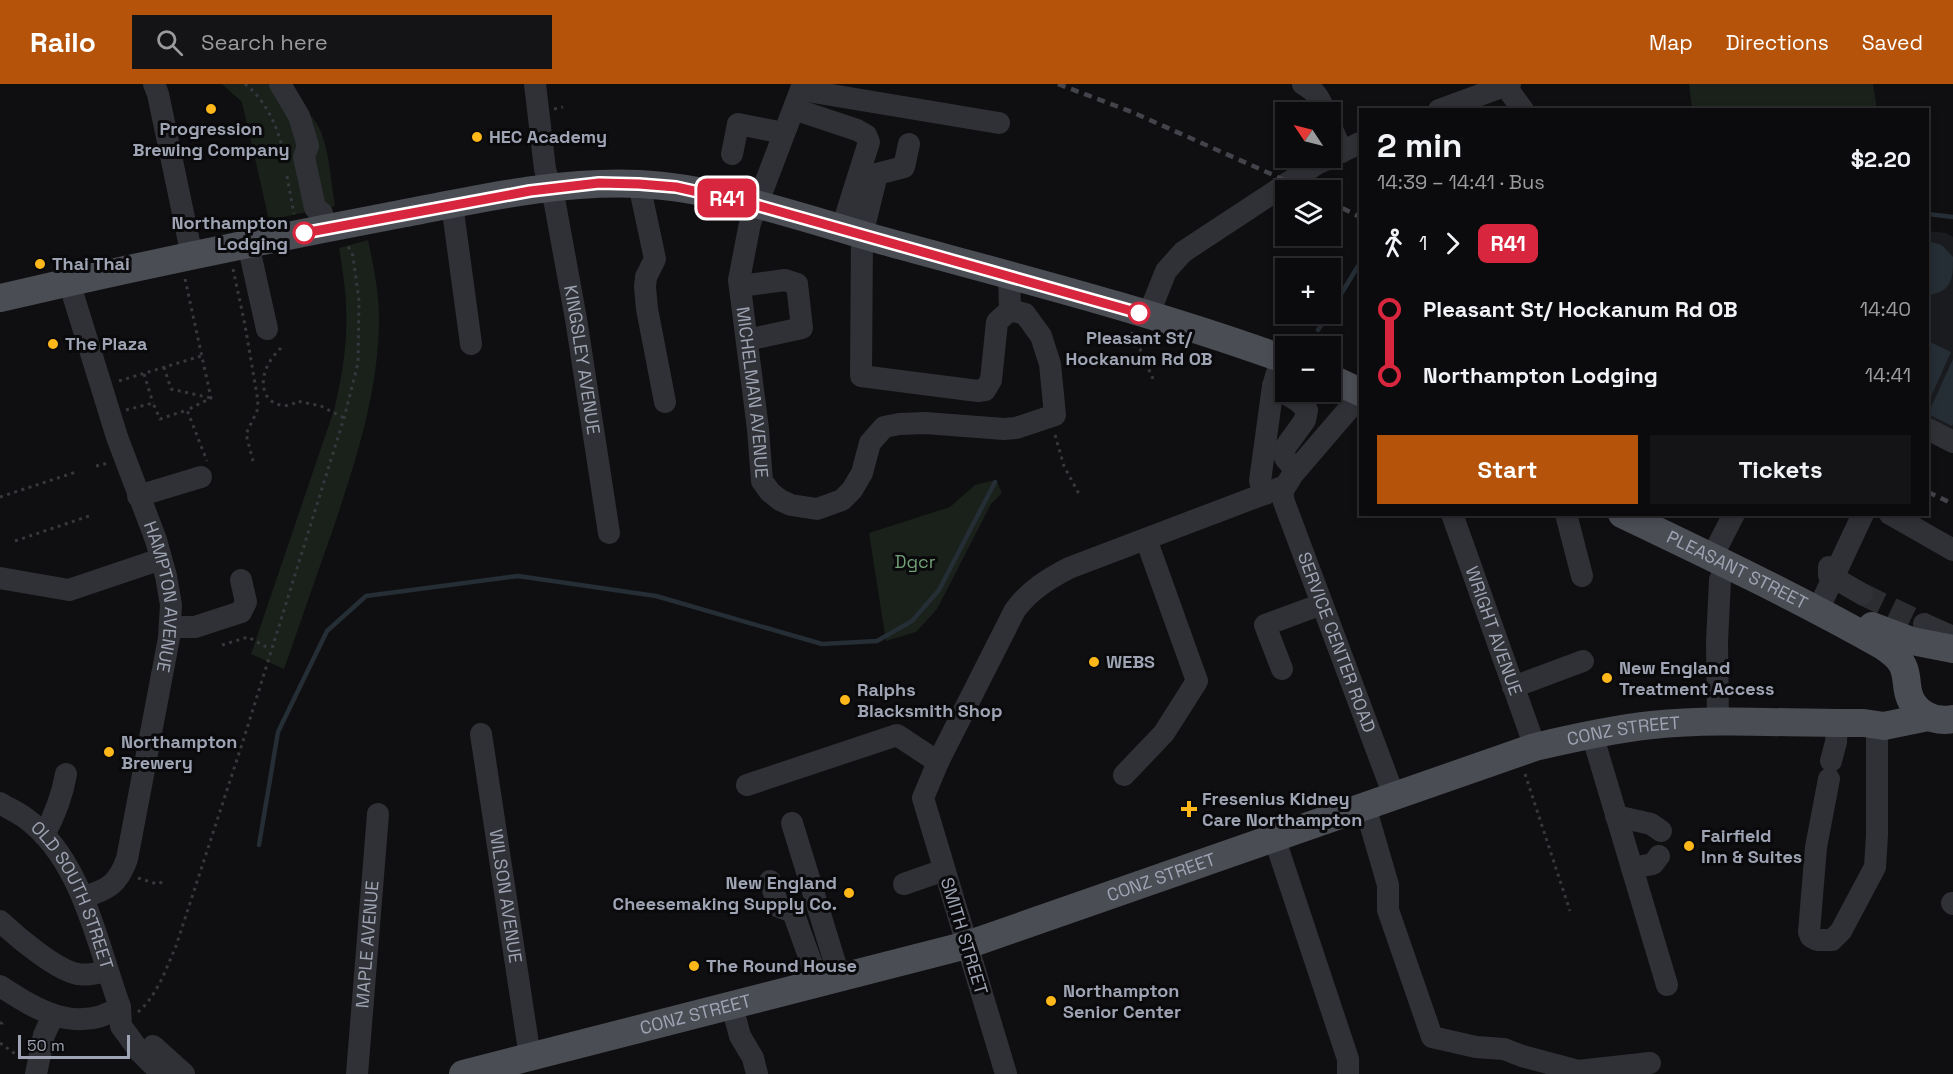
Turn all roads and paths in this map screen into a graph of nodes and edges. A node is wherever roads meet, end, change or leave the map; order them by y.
1 (154, 84) edge
2 (245, 84) edge
3 (280, 84) edge
4 (535, 84) edge
5 (1303, 84) edge
6 (1507, 84) edge
7 (799, 94) edge
8 (1321, 102) edge
9 (563, 107) dead end
10 (1444, 108) edge
11 (1522, 108) edge
12 (555, 109) dead end
13 (999, 123) dead end
14 (784, 133) junction
15 (909, 144) dead end
16 (732, 154) dead end
17 (1310, 168) edge
18 (639, 184) junction
19 (550, 188) junction
20 (452, 204) junction
21 (756, 205) junction
22 (295, 219) dead end
23 (331, 228) junction
24 (853, 232) junction
25 (240, 254) junction
26 (188, 265) junction
27 (1010, 276) junction
28 (69, 282) junction
29 (740, 286) junction
30 (0, 298) edge
31 (1010, 310) junction
32 (1140, 323) junction
33 (267, 329) dead end
34 (747, 340) junction
35 (471, 344) dead end
36 (281, 348) dead end
37 (201, 356) junction
38 (1275, 358) edge
39 (164, 368) junction
40 (144, 374) junction
41 (1153, 379) dead end
42 (1275, 381) edge
43 (112, 383) dead end
44 (1341, 384) edge
45 (1273, 386) junction
46 (1359, 393) edge
47 (1359, 395) edge
48 (211, 399) junction
49 (665, 402) dead end
50 (153, 403) junction
51 (187, 410) junction
52 (121, 412) dead end
53 (1052, 416) junction
54 (344, 418) junction
55 (1929, 430) edge
56 (1953, 442) edge
57 (253, 461) dead end
58 (114, 462) dead end
59 (96, 466) dead end
60 (205, 470) joint
61 (76, 472) dead end
62 (1282, 483) junction
63 (1079, 494) dead end
64 (138, 496) junction
65 (0, 497) edge
66 (92, 515) dead end
67 (1453, 516) edge
68 (1567, 516) edge
69 (1630, 516) edge
70 (1725, 516) edge
71 (1733, 516) edge
72 (1853, 516) edge
73 (1862, 516) edge
74 (1894, 516) edge
75 (1656, 522) edge
76 (609, 533) dead end
77 (1146, 539) junction
78 (15, 541) dead end
79 (1953, 550) edge
80 (1715, 558) junction
81 (161, 559) junction
82 (1582, 576) dead end
83 (0, 578) edge
84 (1833, 579) junction
85 (241, 580) dead end
86 (1862, 594) tunnel mouth
87 (1322, 604) junction
88 (1818, 610) junction
89 (1924, 624) tunnel mouth
90 (171, 627) junction
91 (222, 645) dead end
92 (1950, 646) edge
93 (270, 649) junction
94 (1583, 661) dead end
95 (1282, 669) dead end
96 (1514, 687) junction
97 (1908, 687) junction
98 (1940, 718) edge
99 (1718, 721) junction
100 (1859, 724) junction
101 (482, 734) dead end
102 (1592, 734) junction
103 (1535, 747) junction
104 (938, 762) junction
105 (66, 774) dead end
106 (1525, 774) dead end
107 (1124, 775) dead end
108 (747, 785) dead end
109 (1394, 796) junction
110 (0, 803) edge
111 (1365, 806) junction
112 (378, 814) dead end
113 (1616, 816) junction
114 (792, 823) dead end
115 (1661, 831) dead end
116 (44, 835) junction
117 (1274, 837) junction
118 (1659, 856) dead end
119 (1632, 868) junction
120 (944, 870) junction
121 (134, 877) dead end
122 (165, 880) dead end
123 (770, 881) dead end
124 (904, 884) dead end
125 (83, 897) junction
126 (1570, 911) dead end
127 (0, 921) edge
128 (967, 945) junction
129 (107, 971) junction
130 (829, 982) junction
131 (1667, 985) dead end
132 (0, 986) edge
133 (732, 1006) junction
134 (128, 1010) junction
135 (53, 1016) junction
136 (0, 1022) edge
137 (0, 1028) edge
138 (0, 1043) edge
139 (18, 1056) dead end
140 (1650, 1063) dead end
141 (526, 1064) edge
142 (36, 1074) edge
143 (162, 1074) edge
144 (184, 1074) edge
145 (357, 1074) edge
146 (463, 1074) edge
147 (757, 1074) edge
148 (1006, 1074) edge
149 (1348, 1074) edge

1 - 26 street
2 - 22 path
3 - 23 street
4 - 19 street, KINGSLEY AVENUE
5 - 8 street
6 - 10 street
6 - 11 street
7 - 13 street
7 - 14 street, MICHELMAN AVENUE
7 - 24 street
9 - 12 path
14 - 16 street
14 - 21 street, MICHELMAN AVENUE
15 - 24 street
17 - 32 street
18 - 19 main road
18 - 21 main road
18 - 49 street
19 - 20 main road
19 - 76 street, KINGSLEY AVENUE
20 - 23 main road
20 - 35 street
21 - 24 main road
21 - 29 street, MICHELMAN AVENUE
23 - 25 main road
23 - 54 path
24 - 27 main road
24 - 31 street
25 - 26 main road
25 - 33 street
25 - 57 path
26 - 28 main road
26 - 37 path
27 - 31 street
27 - 32 main road
28 - 30 main road
28 - 64 street, HAMPTON AVENUE
29 - 34 street, MICHELMAN AVENUE
29 - 34 street
31 - 53 street
32 - 38 main road
32 - 41 path
34 - 53 street, MICHELMAN AVENUE
36 - 54 path
37 - 39 path
37 - 48 path
39 - 40 path
39 - 48 path
40 - 43 path
40 - 50 path
42 - 45 street, SERVICE CENTER ROAD
44 - 46 main road
45 - 62 street, SERVICE CENTER ROAD
45 - 62 street
47 - 62 street
48 - 51 path
50 - 51 path
50 - 52 path
51 - 60 path
53 - 63 path
54 - 93 path
55 - 56 street
58 - 59 path
60 - 64 street
61 - 65 path
62 - 77 street
62 - 87 street, SERVICE CENTER ROAD
64 - 81 street, HAMPTON AVENUE
66 - 78 path
67 - 96 street, WRIGHT AVENUE
68 - 82 street
69 - 75 main road, PLEASANT STREET
70 - 80 street
71 - 80 street
72 - 84 street
73 - 84 street
74 - 79 street
75 - 80 main road, PLEASANT STREET
77 - 104 street
77 - 107 street
80 - 88 main road, PLEASANT STREET
80 - 99 street
81 - 83 street
81 - 90 street, HAMPTON AVENUE
84 - 86 street
84 - 88 street
85 - 90 street
87 - 95 street
87 - 109 street, SERVICE CENTER ROAD
88 - 92 main road, PLEASANT STREET
88 - 97 main road, PLEASANT STREET
89 - 92 street
90 - 125 street, HAMPTON AVENUE
91 - 93 path
92 - 97 main road, CONZ STREET
93 - 134 path
94 - 96 street
96 - 103 street, WRIGHT AVENUE
97 - 98 main road, PLEASANT STREET
97 - 100 main road, CONZ STREET
98 - 100 main road, CONZ STREET
99 - 100 main road, CONZ STREET
99 - 102 main road, CONZ STREET
100 - 100 street
101 - 141 street, WILSON AVENUE
102 - 103 main road, CONZ STREET
102 - 113 street
103 - 109 main road, CONZ STREET
104 - 108 street
104 - 120 street, SMITH STREET
105 - 116 street
106 - 126 path
109 - 111 main road, CONZ STREET
110 - 116 street, OLD SOUTH STREET
111 - 117 main road, CONZ STREET
111 - 140 street
112 - 145 street, MAPLE AVENUE
113 - 115 street
113 - 119 street
114 - 130 street
116 - 125 street, OLD SOUTH STREET
117 - 128 main road, CONZ STREET
117 - 149 street
118 - 119 street
119 - 131 street
120 - 124 street
120 - 128 street, SMITH STREET
121 - 122 path
123 - 130 street
125 - 129 street, OLD SOUTH STREET
127 - 129 street
128 - 130 main road, CONZ STREET
128 - 148 street, SMITH STREET
129 - 134 street, OLD SOUTH STREET
130 - 133 main road, CONZ STREET
132 - 135 street
133 - 141 main road, CONZ STREET
133 - 147 street
134 - 135 street
134 - 143 street, OLD SOUTH STREET
134 - 144 street, OLD SOUTH STREET
135 - 142 street
136 - 137 path
138 - 139 path
141 - 146 main road, CONZ STREET

